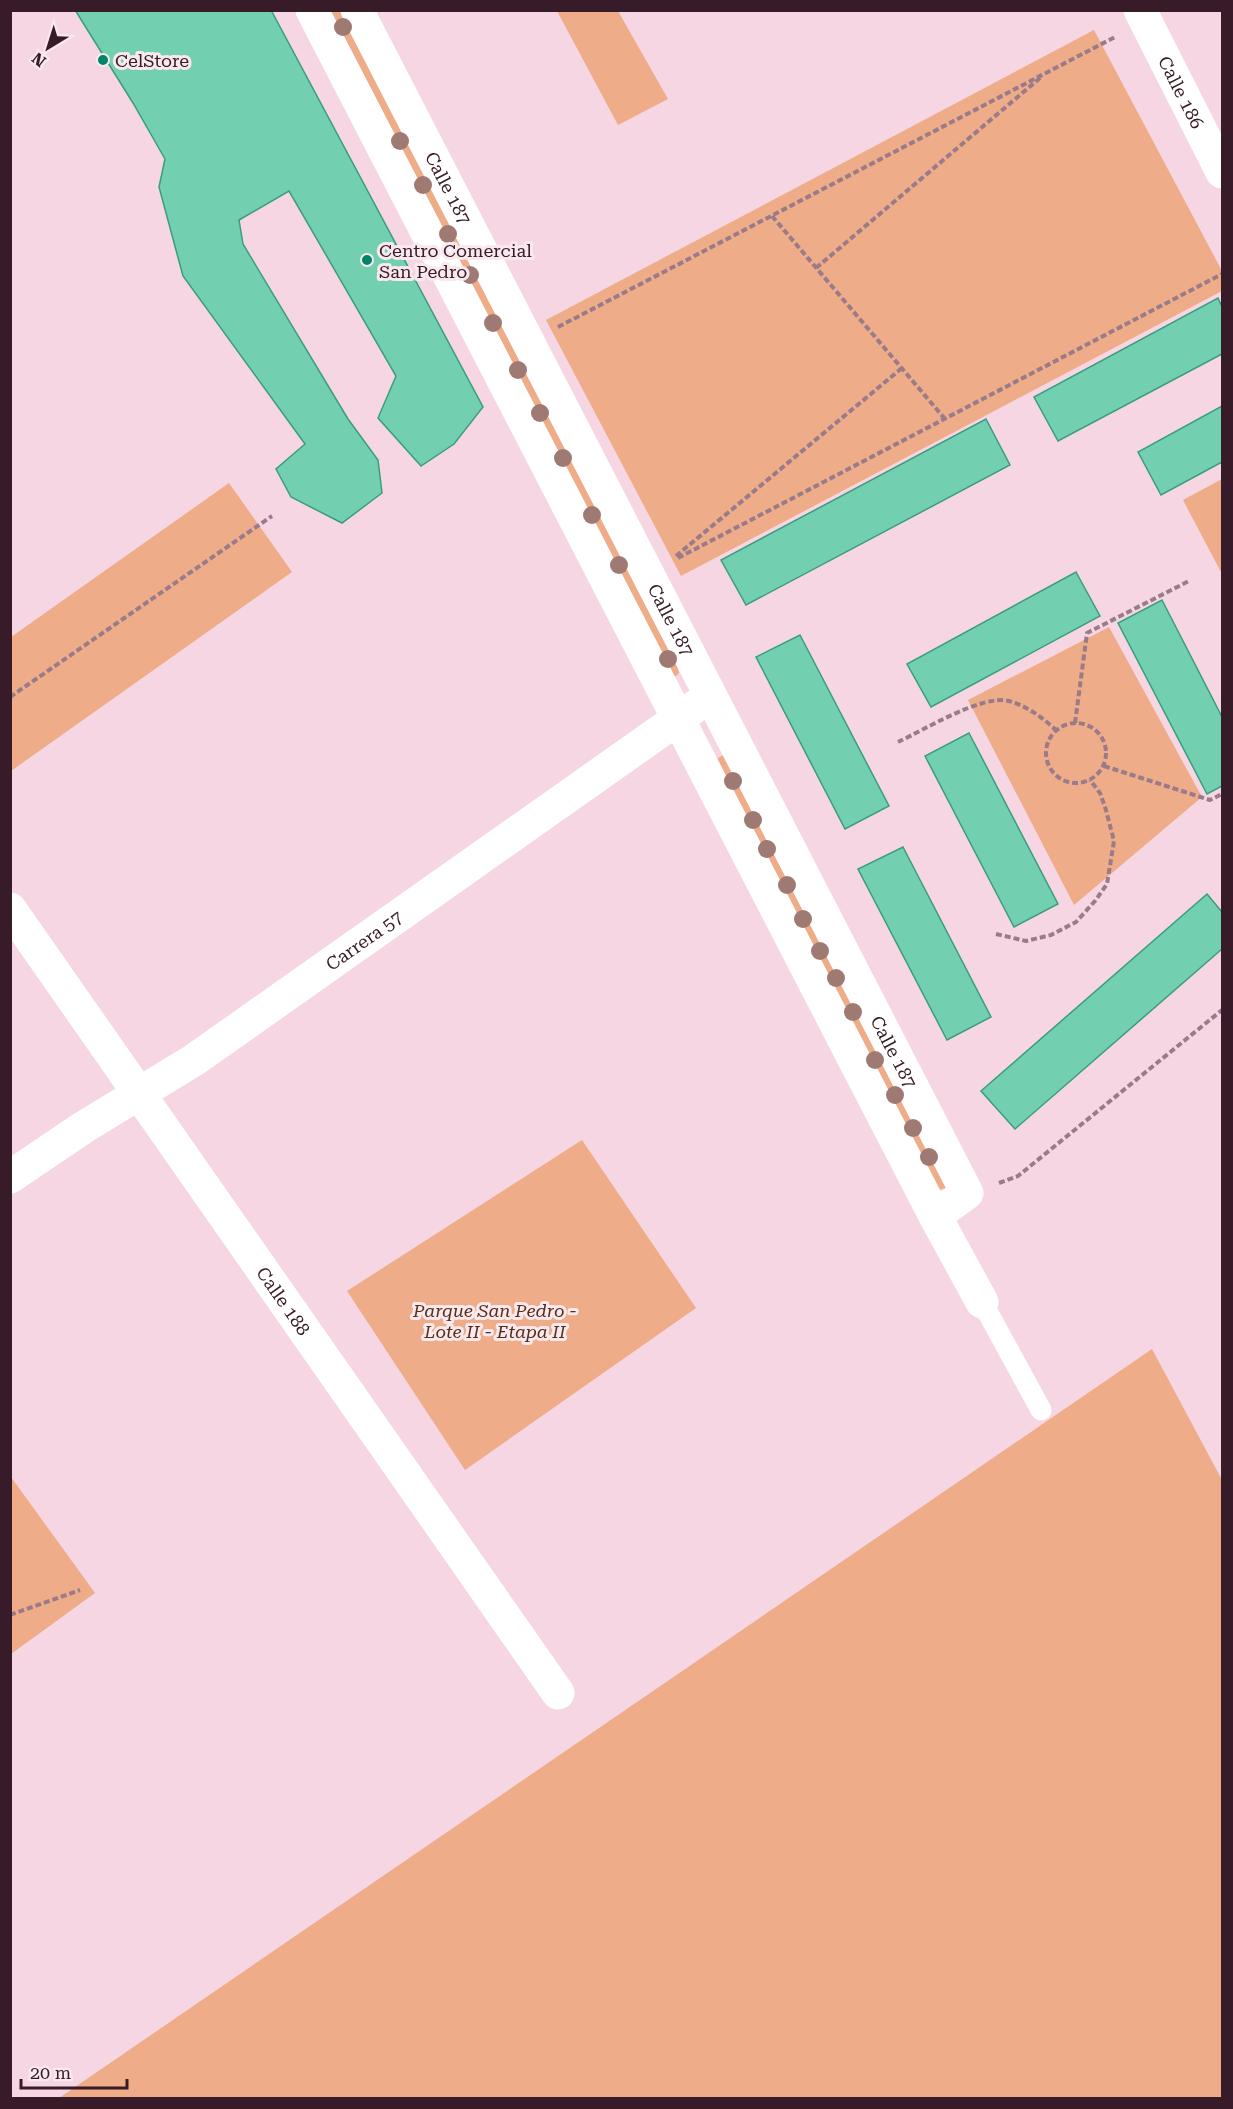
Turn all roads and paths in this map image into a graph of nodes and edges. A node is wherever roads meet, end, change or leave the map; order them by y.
1 (312, 10) edge
2 (357, 10) edge
3 (1131, 22) edge
4 (1046, 73) junction
5 (1212, 125) edge
6 (1222, 172) edge
7 (772, 216) junction
8 (816, 268) junction
9 (1222, 274) edge
10 (556, 328) dead end
11 (902, 368) junction
12 (945, 419) junction
13 (272, 516) dead end
14 (1189, 581) dead end
15 (711, 695) junction
16 (10, 697) edge
17 (678, 718) junction
18 (1075, 723) junction
19 (1056, 730) junction
20 (898, 742) dead end
21 (1104, 766) junction
22 (1090, 780) junction
23 (1222, 794) edge
24 (10, 909) edge
25 (996, 934) dead end
26 (1222, 1010) edge
27 (139, 1093) junction
28 (10, 1177) edge
29 (967, 1193) junction
30 (935, 1216) junction
31 (982, 1302) joint
32 (1041, 1410) dead end
33 (80, 1590) dead end
34 (10, 1615) edge
35 (558, 1693) dead end

1 - 17 street
2 - 15 street, Calle 187
3 - 4 path
3 - 5 street, Calle 186
4 - 7 path
4 - 8 path
5 - 6 street, Calle 186
7 - 8 path
7 - 10 path
8 - 11 path
9 - 12 path
11 - 12 path
11 - 12 path
13 - 16 path
14 - 18 path
15 - 17 street, Carrera 57
15 - 29 street, Calle 187
17 - 27 street, Carrera 57
17 - 30 street
18 - 19 path
18 - 21 path
19 - 20 path
19 - 22 path
21 - 22 path
21 - 23 path
22 - 25 path
24 - 27 street, Calle 188
26 - 29 path
27 - 28 street, Carrera 57
27 - 35 street, Calle 188
29 - 30 street
30 - 31 street
31 - 32 lane
33 - 34 path

